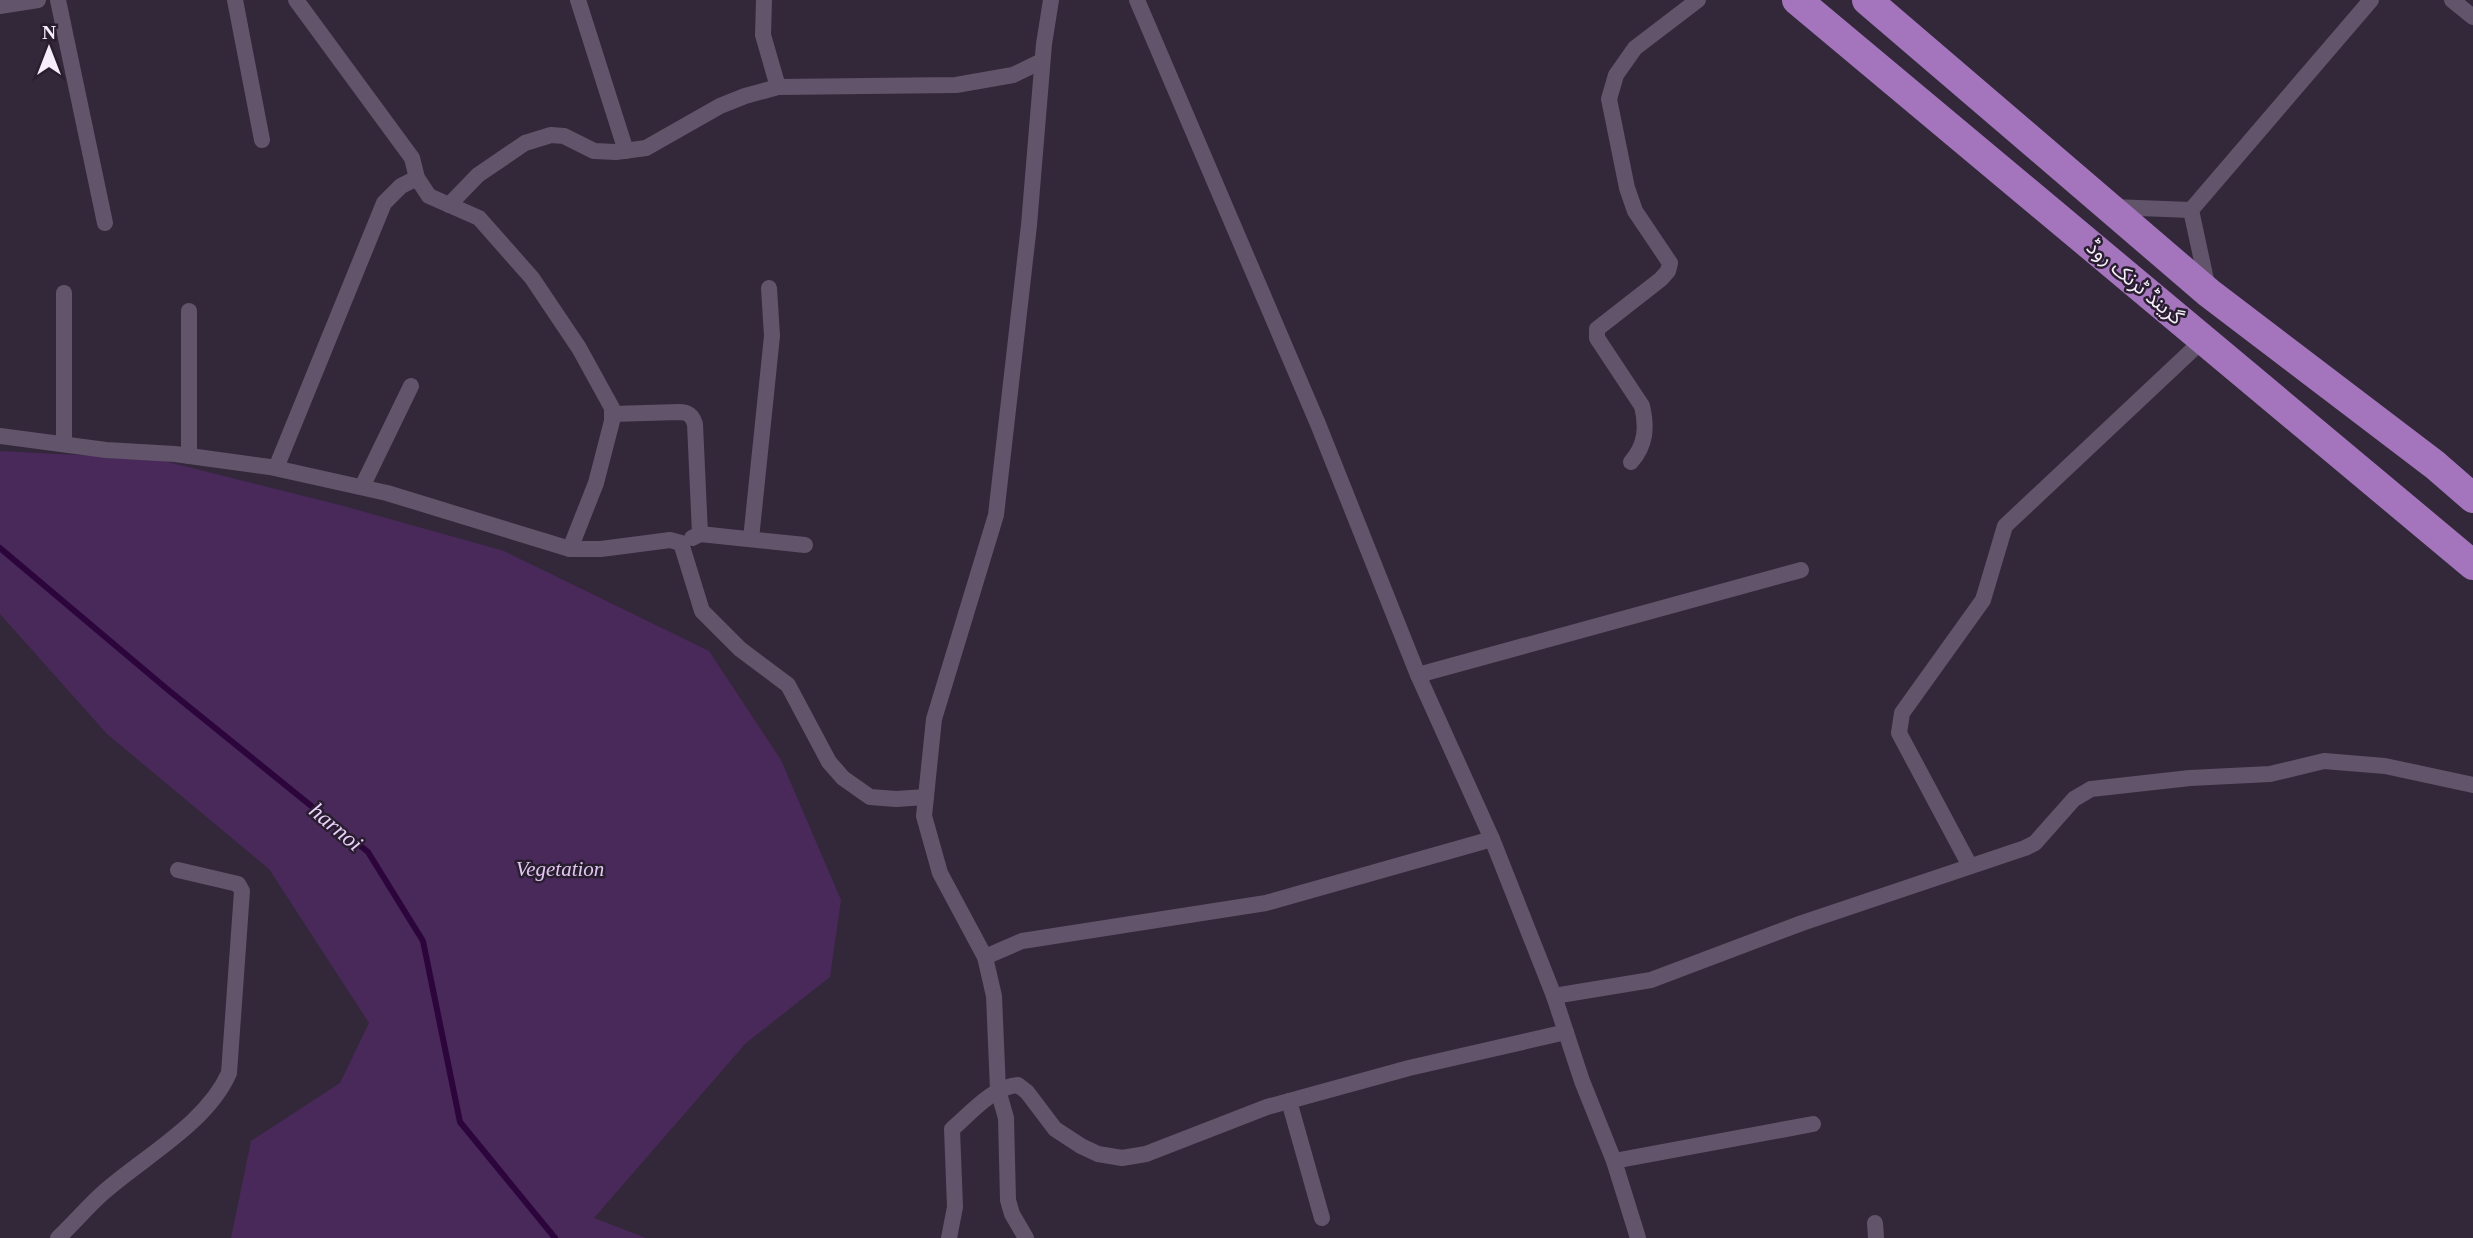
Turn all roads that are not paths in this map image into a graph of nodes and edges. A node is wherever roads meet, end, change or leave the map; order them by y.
1 (38, 0) edge
2 (58, 0) edge
3 (235, 0) edge
4 (296, 0) edge
5 (578, 0) edge
6 (764, 0) edge
7 (1051, 0) edge
8 (1137, 0) edge
9 (1698, 0) edge
10 (1797, 0) edge
11 (1867, 0) edge
12 (2371, 0) edge
13 (2452, 0) edge
14 (0, 6) edge
15 (2473, 17) edge
16 (1042, 61) junction
17 (778, 88) junction
18 (262, 140) dead end
19 (626, 151) junction
20 (417, 178) junction
21 (449, 205) junction
22 (2107, 207) junction
23 (2191, 209) junction
24 (106, 223) dead end
25 (769, 288) dead end
26 (64, 293) dead end
27 (2209, 293) junction
28 (189, 311) dead end
29 (2204, 339) junction
30 (411, 386) dead end
31 (612, 414) junction
32 (0, 436) edge
33 (64, 444) junction
34 (189, 456) junction
35 (1631, 462) dead end
36 (276, 468) junction
37 (362, 487) junction
38 (2473, 498) edge
39 (700, 534) junction
40 (751, 539) junction
41 (681, 543) junction
42 (805, 545) dead end
43 (570, 549) junction
44 (2473, 565) edge
45 (1801, 570) dead end
46 (1418, 675) junction
47 (2473, 785) edge
48 (926, 797) junction
49 (1492, 839) junction
50 (1970, 866) junction
51 (178, 870) dead end
52 (985, 957) junction
53 (1554, 996) junction
54 (1566, 1032) junction
55 (998, 1090) junction
56 (1289, 1101) junction
57 (1813, 1124) dead end
58 (1614, 1161) junction
59 (1322, 1218) dead end
60 (58, 1238) edge
61 (949, 1238) edge
62 (1026, 1238) edge
63 (1638, 1238) edge

1 - 14 street
2 - 24 street
3 - 18 street
4 - 20 street
5 - 19 street
6 - 17 street
7 - 16 street
8 - 46 street
9 - 35 street
10 - 29 highway, گرینڈ ٹرنک روڈ
11 - 22 highway, گرینڈ ٹرنک روڈ
12 - 23 street
13 - 15 street
16 - 17 street
16 - 48 street
17 - 19 street
19 - 21 street
20 - 21 street
20 - 36 street
21 - 31 street
22 - 23 street
22 - 27 highway, گرینڈ ٹرنک روڈ
23 - 27 street
25 - 40 street
26 - 33 street
27 - 38 highway, گرینڈ ٹرنک روڈ
28 - 34 street
29 - 44 highway, گرینڈ ٹرنک روڈ
29 - 50 street
30 - 37 street
31 - 39 street
31 - 43 street
32 - 33 street
33 - 34 street
34 - 36 street
36 - 37 street
37 - 43 street
39 - 40 street
39 - 41 street
40 - 42 street
41 - 43 street
41 - 48 street
45 - 46 street
46 - 49 street
47 - 50 street
48 - 52 street
49 - 52 street
49 - 53 street
50 - 53 street
51 - 60 street
52 - 55 street
53 - 54 street
54 - 56 street
54 - 58 street
55 - 56 street
55 - 61 street
55 - 62 street
56 - 59 street
57 - 58 street
58 - 63 street

